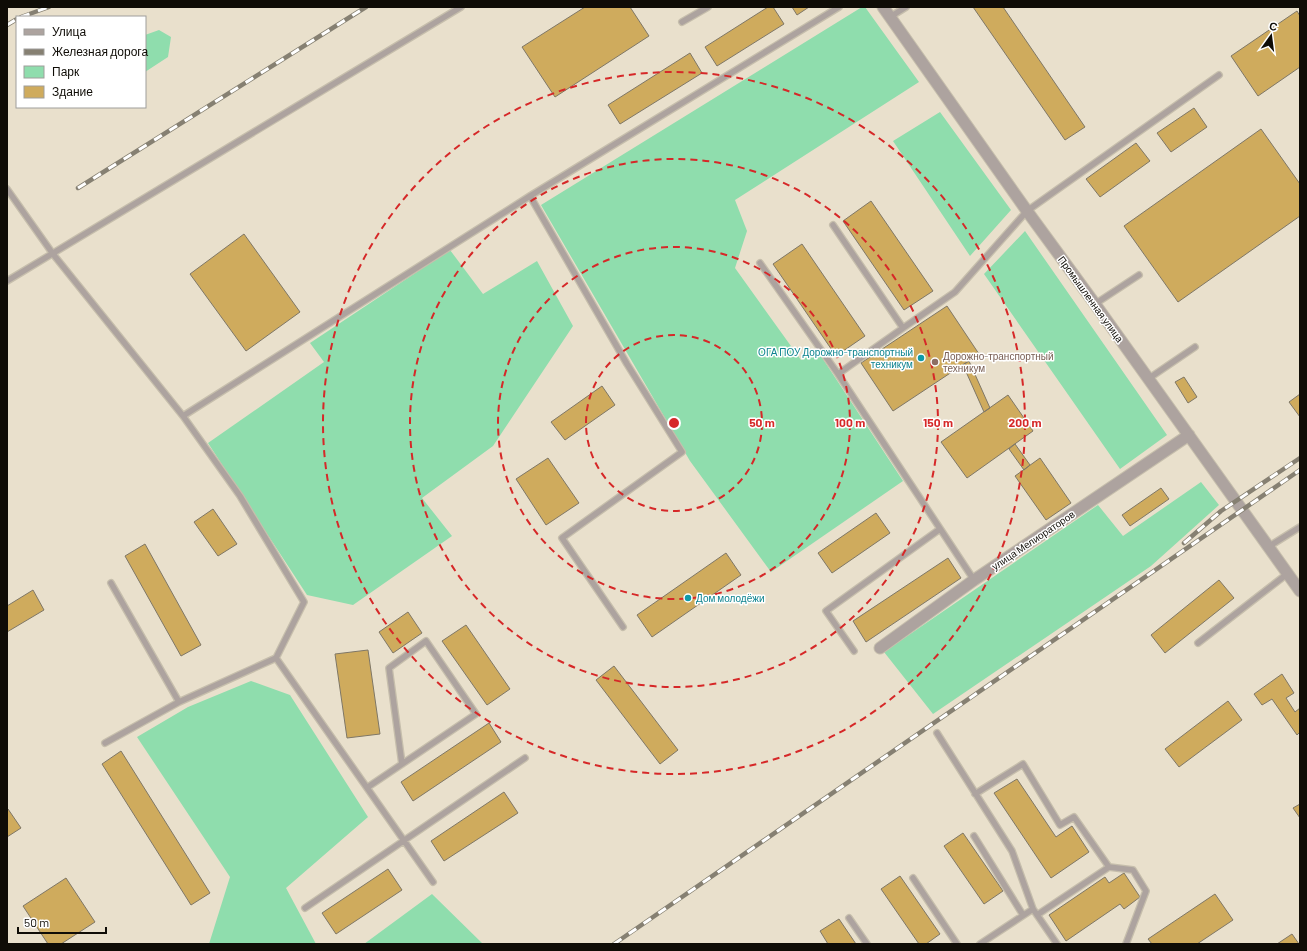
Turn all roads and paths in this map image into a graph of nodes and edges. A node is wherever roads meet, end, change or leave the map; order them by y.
1 (462, 7) edge
2 (708, 7) edge
3 (839, 7) edge
4 (883, 7) edge
5 (906, 7) edge
6 (890, 17) junction
7 (682, 22) dead end
8 (1219, 75) dead end
9 (7, 189) edge
10 (530, 196) junction
11 (1027, 211) junction
12 (833, 225) dead end
13 (54, 254) junction
14 (760, 263) dead end
15 (1139, 274) dead end
16 (7, 281) edge
17 (1095, 304) junction
18 (903, 328) junction
19 (1195, 347) dead end
20 (838, 374) junction
21 (1148, 379) junction
22 (183, 416) junction
23 (1189, 435) junction
24 (1300, 527) edge
25 (940, 529) junction
26 (1268, 547) junction
27 (1288, 574) junction
28 (974, 580) junction
29 (111, 582) dead end
30 (1300, 592) edge
31 (623, 626) dead end
32 (1198, 643) dead end
33 (880, 648) dead end
34 (854, 651) dead end
35 (276, 658) junction
36 (179, 702) junction
37 (937, 733) dead end
38 (105, 743) dead end
39 (525, 758) dead end
40 (402, 764) junction
41 (368, 787) junction
42 (975, 794) junction
43 (974, 836) dead end
44 (405, 841) junction
45 (1109, 867) junction
46 (913, 878) dead end
47 (433, 882) dead end
48 (305, 908) dead end
49 (1033, 908) junction
50 (1023, 915) junction
51 (1037, 915) junction
52 (849, 918) dead end
53 (867, 944) edge
54 (956, 944) edge
55 (980, 944) edge
56 (1057, 944) edge
57 (1126, 944) edge

1 - 13 lane
2 - 7 lane
3 - 10 lane
4 - 6 street, Промышленная улица
5 - 6 lane
6 - 11 street, Промышленная улица
8 - 11 lane
9 - 13 lane
10 - 22 lane
10 - 31 lane
11 - 17 street, Промышленная улица
11 - 18 lane
12 - 18 lane
13 - 16 lane
13 - 22 lane
14 - 20 lane
15 - 17 lane
17 - 21 street, Промышленная улица
18 - 20 lane
19 - 21 lane
20 - 25 lane
21 - 23 street, Промышленная улица
22 - 35 lane
23 - 26 street, Промышленная улица
23 - 28 street, улица Мелиораторов
24 - 26 lane
25 - 28 lane
25 - 34 lane
26 - 27 street, Промышленная улица
27 - 30 street, Промышленная улица
27 - 32 lane
28 - 33 street, улица Мелиораторов
29 - 36 lane
35 - 36 lane
35 - 41 lane
36 - 38 lane
37 - 42 lane
39 - 44 lane
40 - 40 lane
40 - 41 lane
41 - 44 lane
42 - 45 lane
42 - 49 lane
43 - 50 lane
44 - 47 lane
44 - 48 lane
45 - 51 lane
45 - 57 lane
46 - 54 lane
49 - 50 lane
49 - 51 lane
50 - 55 lane
51 - 56 lane
52 - 53 lane

